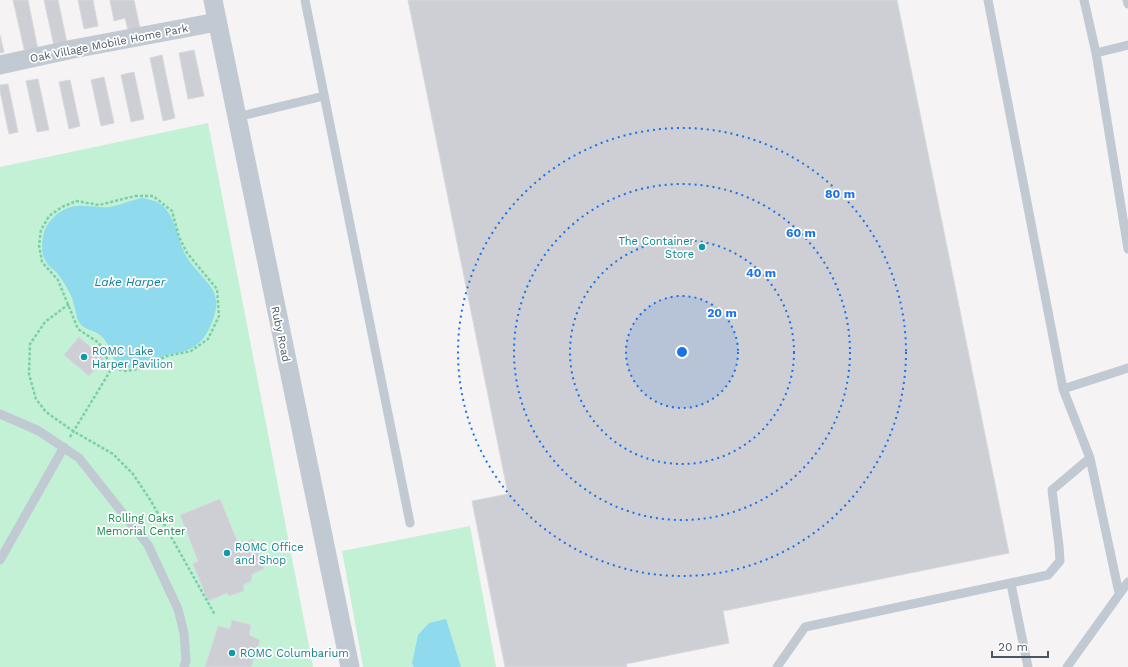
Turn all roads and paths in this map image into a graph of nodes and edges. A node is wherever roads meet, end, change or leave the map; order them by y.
1 (213, 0) edge
2 (305, 0) edge
3 (988, 0) edge
4 (1084, 0) edge
5 (1127, 0) edge
6 (1128, 4) edge
7 (217, 22) junction
8 (1128, 45) edge
9 (1096, 53) junction
10 (0, 65) edge
11 (324, 96) junction
12 (237, 117) junction
13 (1128, 249) edge
14 (69, 304) junction
15 (112, 368) junction
16 (1128, 368) edge
17 (1063, 389) junction
18 (0, 414) edge
19 (73, 431) junction
20 (64, 447) junction
21 (1090, 458) junction
22 (410, 523) dead end
23 (0, 560) edge
24 (1128, 582) edge
25 (1011, 584) junction
26 (1119, 593) junction
27 (215, 615) dead end
28 (184, 667) edge
29 (350, 667) edge
30 (777, 667) edge
31 (1028, 667) edge
32 (1067, 667) edge

1 - 7 street, Ruby Road
2 - 11 lane
3 - 17 lane
4 - 9 lane
5 - 6 lane
7 - 10 street, Oak Village Mobile Home Park
7 - 12 street, Ruby Road
8 - 9 lane
9 - 13 lane
11 - 12 lane
11 - 22 lane
12 - 29 street, Ruby Road
14 - 15 path
14 - 15 path
14 - 19 path
15 - 19 path
16 - 17 lane
17 - 21 lane
18 - 20 lane
19 - 20 path
19 - 27 path
20 - 23 lane
20 - 28 lane
21 - 25 lane
21 - 26 lane
24 - 26 lane
25 - 30 lane
25 - 31 lane
26 - 32 lane

